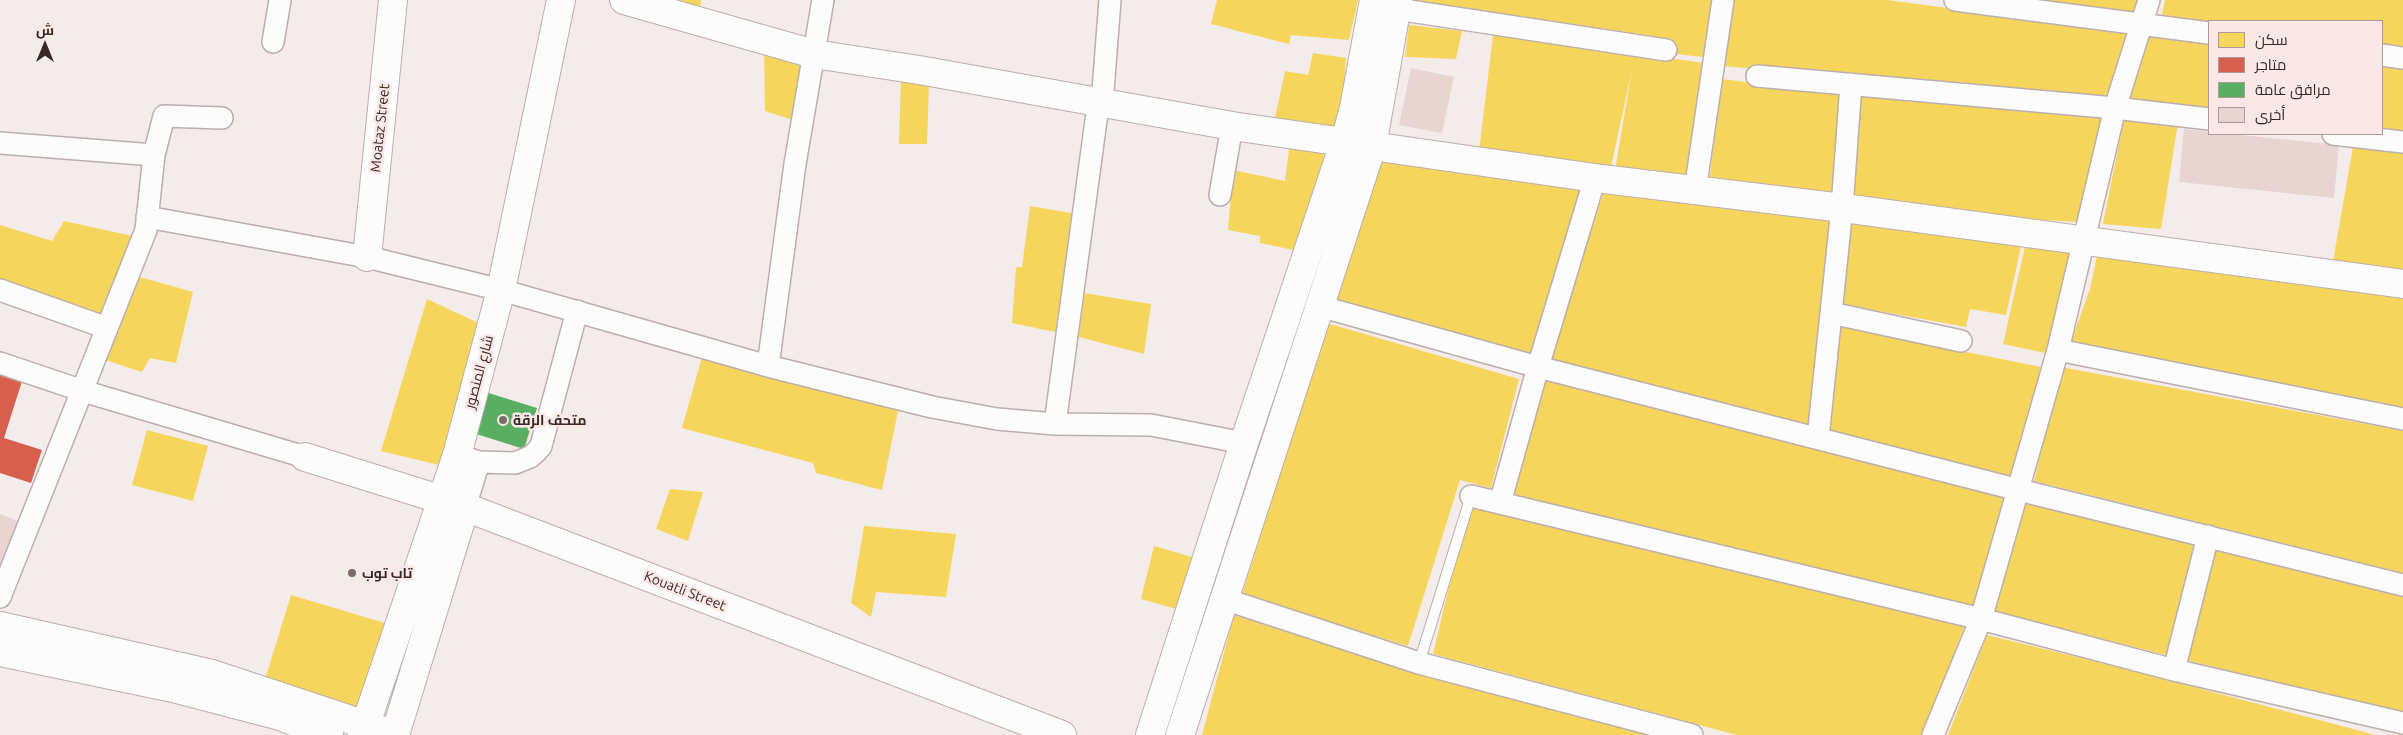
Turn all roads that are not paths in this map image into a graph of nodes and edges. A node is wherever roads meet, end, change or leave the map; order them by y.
1 (280, 0) edge
2 (393, 0) edge
3 (561, 0) edge
4 (624, 0) edge
5 (824, 0) edge
6 (1110, 0) edge
7 (1723, 0) edge
8 (1955, 0) edge
9 (2149, 0) edge
10 (1390, 3) edge
11 (2143, 24) junction
12 (2208, 33) edge
13 (274, 42) dead end
14 (1666, 50) dead end
15 (814, 54) junction
16 (2383, 55) edge
17 (2403, 58) edge
18 (1757, 76) dead end
19 (1851, 84) junction
20 (1102, 104) junction
21 (2115, 108) junction
22 (222, 118) dead end
23 (2208, 119) edge
24 (1232, 126) junction
25 (2342, 135) edge
26 (1345, 141) junction
27 (2403, 142) edge
28 (0, 144) edge
29 (1372, 146) junction
30 (154, 155) junction
31 (1595, 178) junction
32 (1695, 191) junction
33 (1220, 195) dead end
34 (1842, 208) junction
35 (147, 216) junction
36 (2085, 241) junction
37 (367, 257) junction
38 (2403, 284) edge
39 (0, 290) edge
40 (500, 290) junction
41 (1319, 306) junction
42 (577, 312) junction
43 (1831, 313) junction
44 (107, 328) junction
45 (1961, 341) dead end
46 (2058, 350) junction
47 (0, 364) edge
48 (768, 366) junction
49 (1538, 366) junction
50 (83, 391) junction
51 (2403, 419) edge
52 (1055, 424) junction
53 (1818, 438) junction
54 (1244, 443) junction
55 (305, 456) joint
56 (468, 458) junction
57 (2019, 490) junction
58 (1471, 496) joint
59 (1500, 503) junction
60 (453, 504) junction
61 (2208, 536) junction
62 (2403, 585) edge
63 (0, 597) edge
64 (1224, 600) junction
65 (1981, 618) junction
66 (0, 626) edge
67 (0, 652) edge
68 (1419, 663) junction
69 (2174, 670) junction
70 (2403, 723) edge
71 (363, 730) edge
72 (329, 735) edge
73 (396, 735) edge
74 (1062, 735) edge
75 (1150, 735) edge
76 (1180, 735) edge
77 (1692, 735) edge
78 (1933, 735) edge

1 - 13 street
2 - 37 street, Moataz Street
3 - 40 street, شارع المنصور
4 - 15 street
5 - 15 street
6 - 20 street
7 - 32 street
8 - 11 street
9 - 11 street
10 - 14 street
10 - 26 street
10 - 29 street
11 - 12 street
11 - 21 street
15 - 20 street
15 - 48 street
16 - 17 street
18 - 19 street
19 - 21 street
19 - 34 street
20 - 24 street
20 - 52 street
21 - 23 street
21 - 36 street
22 - 30 street
24 - 26 street
24 - 33 street
25 - 27 street
26 - 29 street
26 - 54 street
28 - 30 street
29 - 31 street
29 - 41 street
30 - 35 street
31 - 32 street
31 - 49 street
32 - 34 street
34 - 36 street
34 - 43 street
35 - 37 street
35 - 44 street
36 - 38 street
36 - 46 street
37 - 40 street
39 - 44 street
40 - 42 street
40 - 56 street, شارع المنصور
41 - 49 street
41 - 64 street
42 - 48 street
42 - 56 street
43 - 45 street
43 - 53 street
44 - 50 street
46 - 51 street
46 - 57 street
47 - 50 street
48 - 52 street
49 - 53 street
49 - 59 street
50 - 55 street
50 - 63 street
52 - 54 street
53 - 57 street
54 - 75 street
55 - 60 street, Kouatli Street
56 - 60 street, شارع المنصور
57 - 61 street
57 - 65 street
58 - 59 street
58 - 68 lane
59 - 65 street
60 - 71 street, شارع المنصور
60 - 73 street, شارع المنصور
60 - 74 street, Kouatli Street
61 - 62 street
61 - 69 street
64 - 68 street
64 - 76 street
65 - 69 street
65 - 78 street
66 - 71 street
67 - 72 street
68 - 77 street
69 - 70 street
71 - 73 street

